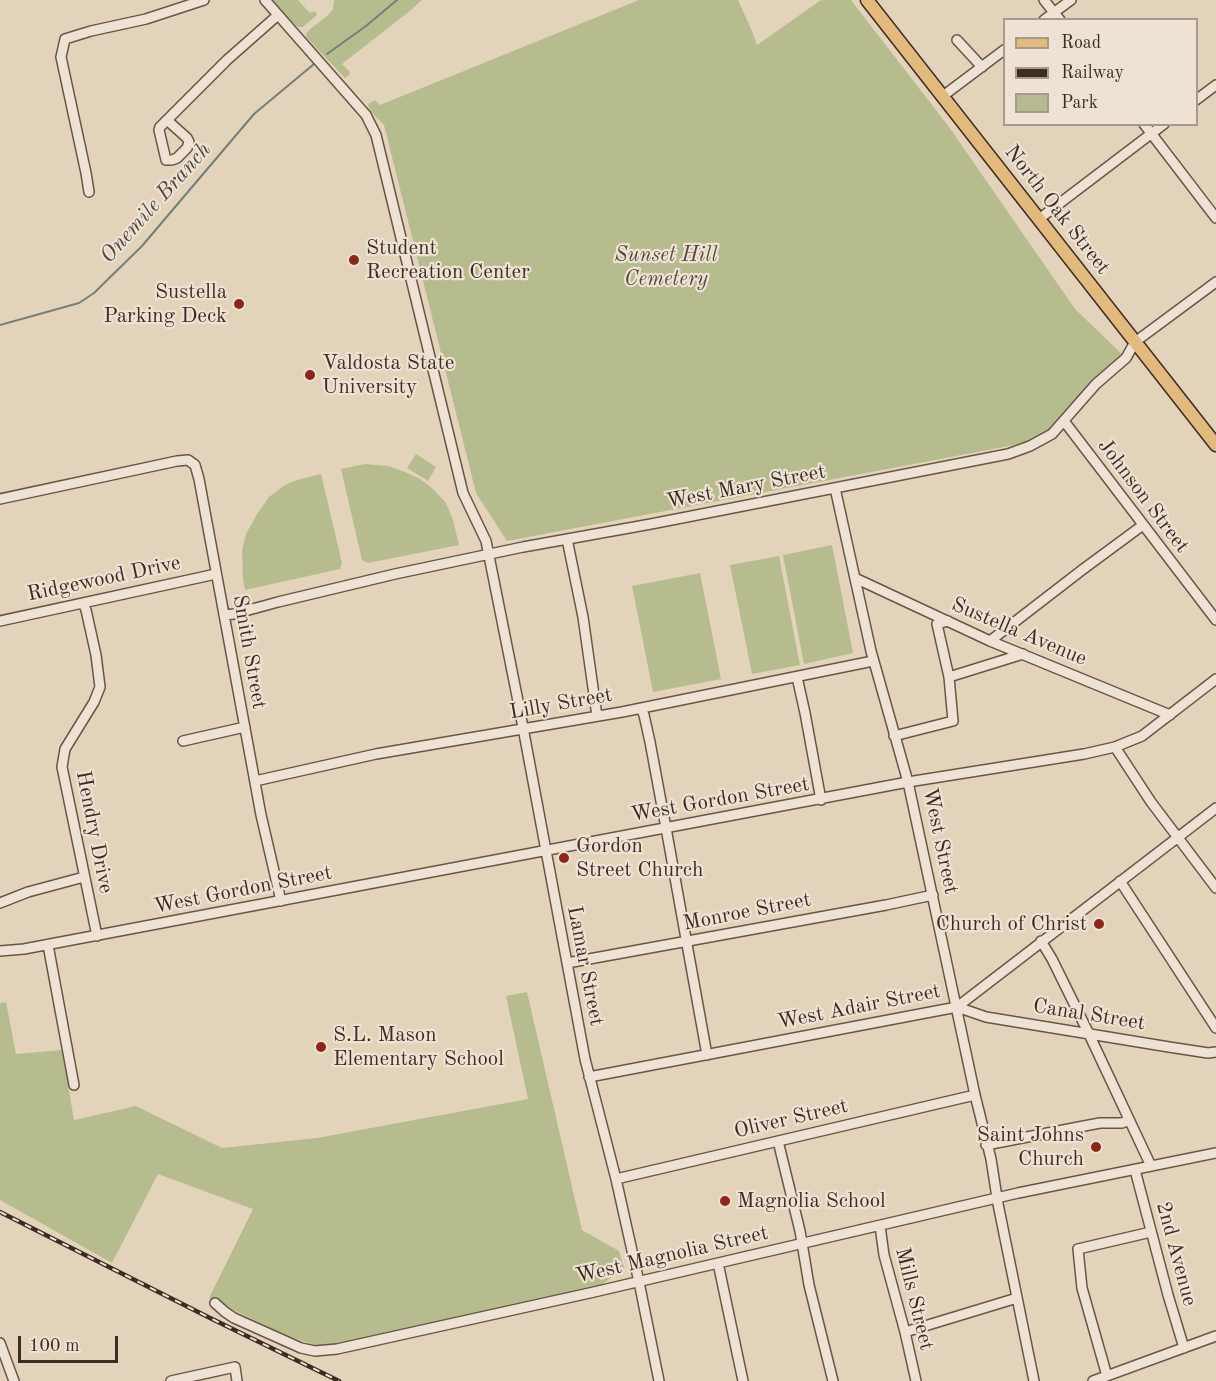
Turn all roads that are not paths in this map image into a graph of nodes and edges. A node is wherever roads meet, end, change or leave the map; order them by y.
1 (204, 0) edge
2 (265, 0) edge
3 (867, 0) edge
4 (1044, 0) edge
5 (1071, 0) edge
6 (278, 15) junction
7 (1057, 16) edge
8 (957, 40) dead end
9 (1003, 51) edge
10 (982, 67) junction
11 (1216, 85) edge
12 (942, 96) junction
13 (1198, 99) edge
14 (168, 121) dead end
15 (1146, 126) edge
16 (1162, 126) edge
17 (1152, 134) junction
18 (89, 192) dead end
19 (1216, 218) edge
20 (1039, 219) junction
21 (1216, 282) edge
22 (1135, 342) junction
23 (1064, 421) junction
24 (1216, 445) edge
25 (835, 488) junction
26 (0, 499) edge
27 (1143, 525) junction
28 (567, 539) junction
29 (488, 554) junction
30 (216, 574) junction
31 (855, 578) junction
32 (83, 603) junction
33 (224, 615) junction
34 (1216, 620) edge
35 (0, 621) edge
36 (948, 621) junction
37 (990, 641) junction
38 (1023, 654) junction
39 (873, 661) junction
40 (797, 677) junction
41 (949, 677) junction
42 (1216, 679) edge
43 (641, 708) junction
44 (1170, 715) junction
45 (597, 716) junction
46 (245, 727) junction
47 (523, 729) junction
48 (894, 736) junction
49 (183, 741) dead end
50 (1115, 747) junction
51 (255, 781) junction
52 (908, 782) junction
53 (820, 800) junction
54 (1216, 808) edge
55 (666, 828) junction
56 (1177, 838) junction
57 (545, 850) junction
58 (84, 877) junction
59 (1120, 881) junction
60 (1216, 888) edge
61 (933, 895) junction
62 (281, 901) junction
63 (0, 903) edge
64 (97, 936) junction
65 (1041, 941) junction
66 (687, 942) junction
67 (48, 945) junction
68 (0, 951) edge
69 (567, 963) junction
70 (957, 1007) junction
71 (1216, 1028) edge
72 (1088, 1032) junction
73 (1216, 1052) edge
74 (707, 1055) junction
75 (589, 1077) junction
76 (74, 1085) dead end
77 (975, 1095) junction
78 (1129, 1120) junction
79 (777, 1140) junction
80 (986, 1145) junction
81 (1216, 1153) edge
82 (1151, 1166) junction
83 (1135, 1170) junction
84 (615, 1179) junction
85 (997, 1198) junction
86 (880, 1226) junction
87 (1151, 1232) junction
88 (802, 1244) junction
89 (718, 1263) junction
90 (639, 1282) junction
91 (1017, 1298) junction
92 (215, 1303) dead end
93 (905, 1332) junction
94 (1216, 1336) edge
95 (0, 1343) edge
96 (1184, 1348) junction
97 (1107, 1376) junction
98 (14, 1381) edge
99 (171, 1381) edge
100 (237, 1381) edge
101 (658, 1381) edge
102 (743, 1381) edge
103 (833, 1381) edge
104 (916, 1381) edge
105 (1034, 1381) edge
106 (1092, 1381) edge

1 - 18 street
2 - 6 street
3 - 12 main road, North Oak Street
4 - 7 street
5 - 7 street
6 - 14 street
6 - 29 street
8 - 10 street
9 - 10 street
10 - 12 street
11 - 13 street
12 - 20 main road, North Oak Street
15 - 17 street
16 - 17 street
17 - 19 street
17 - 20 street
20 - 22 main road, North Oak Street
21 - 22 street, West Mary Street
22 - 23 street, West Mary Street
22 - 24 main road, North Oak Street
23 - 25 street, West Mary Street
23 - 27 street, Johnson Street
25 - 28 street, West Mary Street
25 - 31 street, West Street
26 - 30 street, Smith Street
27 - 34 street, Johnson Street
27 - 37 street
28 - 29 street, West Mary Street
28 - 45 street
29 - 33 street, West Mary Street
29 - 47 street, Lamar Street
30 - 32 street, Ridgewood Drive
30 - 33 street, Smith Street
31 - 36 street, Sustella Avenue
31 - 39 street, West Street
32 - 35 street, Ridgewood Drive
32 - 58 street, Hendry Drive
33 - 46 street, Smith Street
36 - 37 street, Sustella Avenue
36 - 41 street
37 - 38 street, Sustella Avenue
38 - 41 street
38 - 44 street, Sustella Avenue
39 - 40 street, Lilly Street
39 - 48 street, West Street
40 - 43 street, Lilly Street
40 - 53 street
41 - 48 street
42 - 44 street, West Gordon Street
43 - 45 street, Lilly Street
43 - 55 street
44 - 50 street, West Gordon Street
45 - 47 street, Lilly Street
46 - 49 street
46 - 51 street, Smith Street
47 - 51 street, Lilly Street
47 - 57 street, Lamar Street
48 - 52 street, West Street
50 - 52 street, West Gordon Street
50 - 56 street
51 - 62 street, Smith Street
52 - 53 street, West Gordon Street
52 - 61 street, West Street
53 - 55 street, West Gordon Street
54 - 56 street, West Adair Street
55 - 57 street, West Gordon Street
55 - 66 street
56 - 59 street, West Adair Street
56 - 60 street
57 - 62 street, West Gordon Street
57 - 69 street, Lamar Street
58 - 63 street
58 - 64 street, Hendry Drive
59 - 65 street, West Adair Street
59 - 71 street
61 - 66 street, Monroe Street
61 - 70 street, West Street
62 - 64 street, West Gordon Street
64 - 67 street, West Gordon Street
65 - 70 street, West Adair Street
65 - 72 street
66 - 69 street, Monroe Street
66 - 74 street
67 - 68 street, West Gordon Street
67 - 76 street
69 - 75 street, Lamar Street
70 - 72 street, Canal Street
70 - 74 street, West Adair Street
70 - 77 street, West Street
72 - 73 street, Canal Street
72 - 78 street
74 - 75 street, West Adair Street
75 - 84 street, Lamar Street
77 - 79 street, Oliver Street
77 - 80 street, West Street
78 - 80 street
78 - 82 street
79 - 84 street, Oliver Street
79 - 88 street
80 - 85 street, West Street
81 - 82 street, West Magnolia Street
82 - 83 street, West Magnolia Street
83 - 85 street, West Magnolia Street
83 - 87 street, 2nd Avenue
84 - 90 street, Lamar Street
85 - 86 street, West Magnolia Street
85 - 91 street, West Street
86 - 88 street, West Magnolia Street
86 - 93 street, Mills Street
87 - 96 street, 2nd Avenue
87 - 97 street
88 - 89 street, West Magnolia Street
88 - 103 street
89 - 90 street, West Magnolia Street
89 - 102 street
90 - 92 street, West Magnolia Street
90 - 101 street, Lamar Street
91 - 93 street
91 - 105 street, West Street
93 - 104 street, Mills Street
94 - 96 street
95 - 98 street
96 - 97 street
97 - 106 street
99 - 100 street

